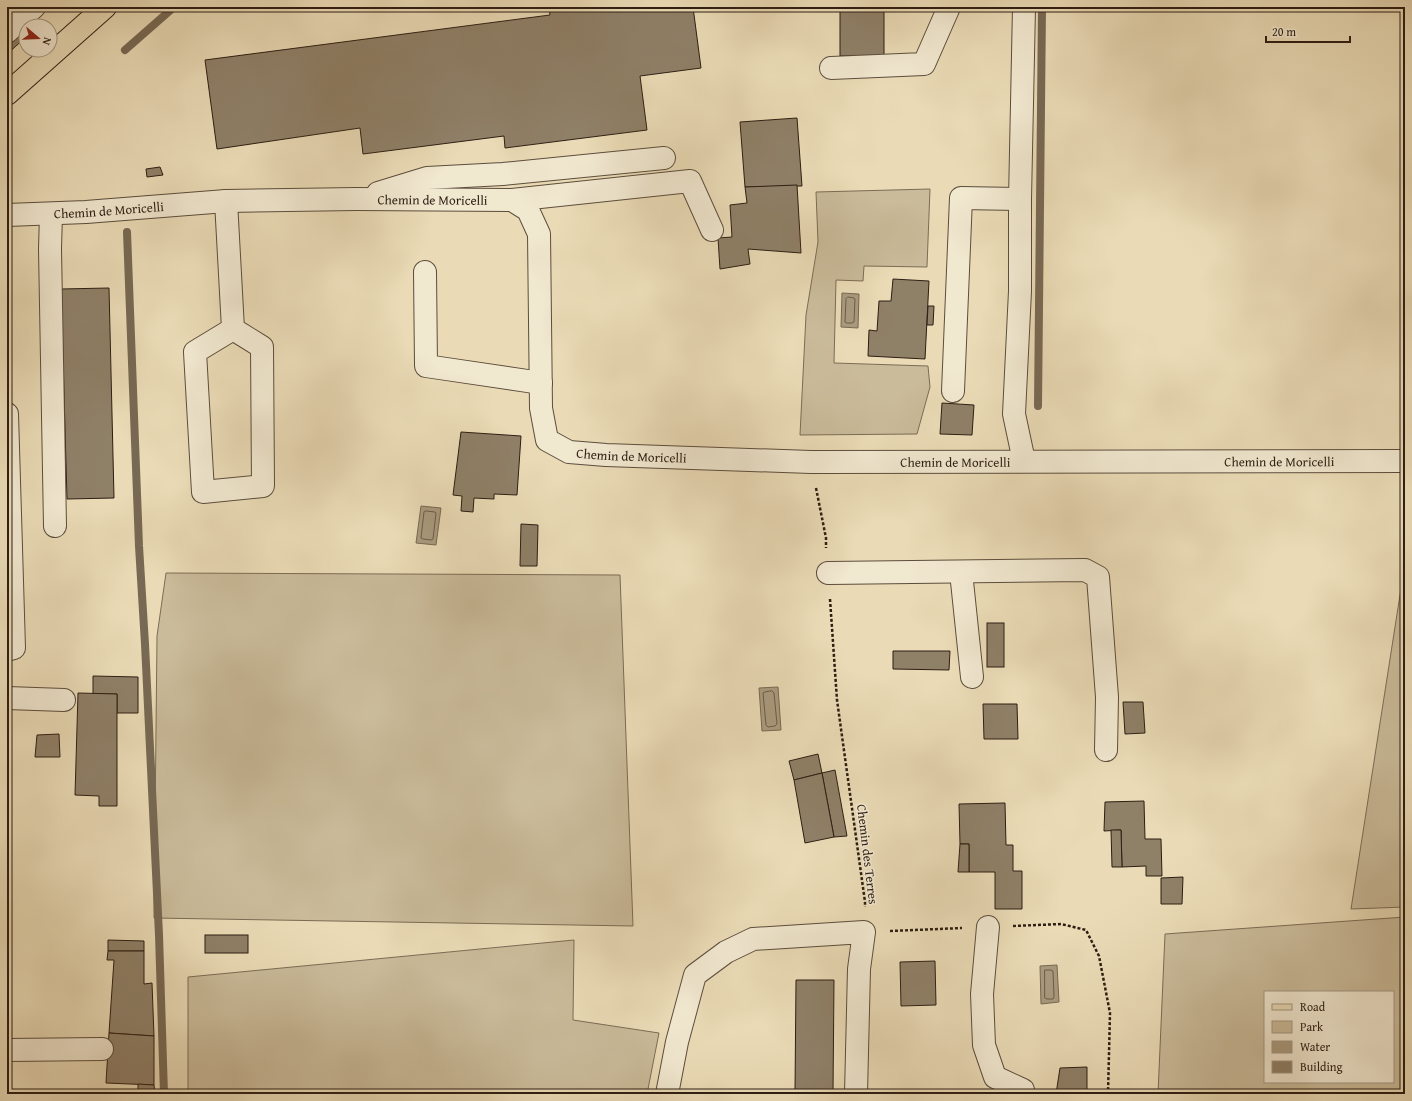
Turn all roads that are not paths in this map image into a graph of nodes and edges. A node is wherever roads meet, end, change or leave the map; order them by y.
1 (34, 7) edge
2 (104, 7) edge
3 (949, 7) edge
4 (1024, 7) edge
5 (7, 32) edge
6 (831, 68) dead end
7 (7, 94) edge
8 (664, 158) dead end
9 (356, 199) junction
10 (1020, 199) junction
11 (512, 200) junction
12 (226, 201) junction
13 (51, 214) junction
14 (7, 215) edge
15 (712, 230) dead end
16 (425, 272) dead end
17 (233, 329) junction
18 (540, 383) junction
19 (953, 391) dead end
20 (7, 414) edge
21 (1024, 461) junction
22 (1405, 461) edge
23 (55, 526) dead end
24 (961, 572) junction
25 (828, 573) road end
26 (7, 650) edge
27 (972, 677) dead end
28 (7, 698) edge
29 (64, 700) dead end
30 (1106, 750) dead end
31 (988, 927) road end
32 (102, 1049) dead end
33 (7, 1050) edge
34 (1023, 1090) dead end
35 (667, 1094) edge
36 (856, 1094) edge

1 - 5 street
2 - 7 main road
3 - 6 street
4 - 10 street
8 - 9 street
9 - 11 street, Chemin de Moricelli
9 - 12 street, Chemin de Moricelli
10 - 19 street
10 - 21 street
11 - 15 street
11 - 18 street, Chemin de Moricelli
12 - 13 street, Chemin de Moricelli
12 - 17 street
13 - 14 street, Chemin de Moricelli
13 - 23 street
16 - 18 street
17 - 17 street
18 - 21 street, Chemin de Moricelli
20 - 26 street
21 - 22 street, Chemin de Moricelli
24 - 25 street
24 - 27 street
24 - 30 street
28 - 29 street
31 - 34 street
32 - 33 street
35 - 36 street

